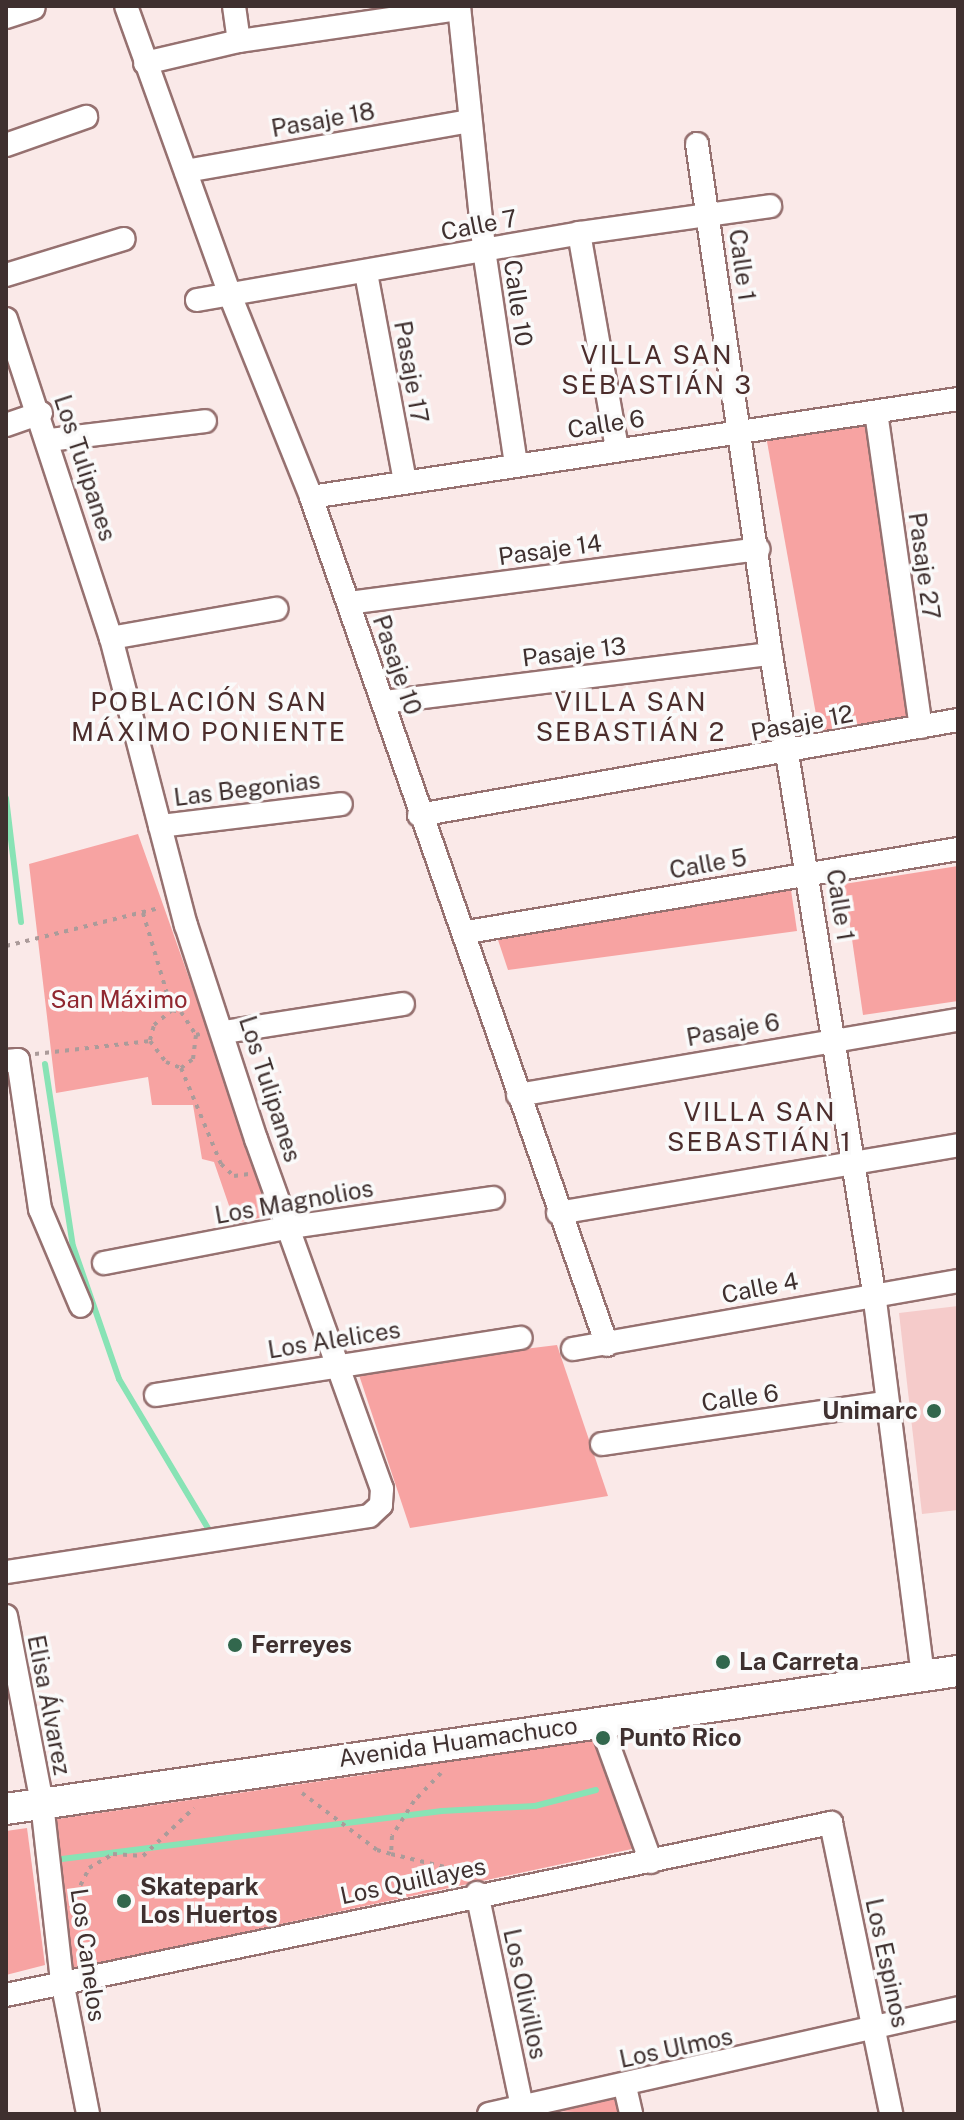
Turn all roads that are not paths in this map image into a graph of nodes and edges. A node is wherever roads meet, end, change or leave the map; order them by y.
1 (126, 6) edge
2 (234, 6) edge
3 (34, 8) dead end
4 (459, 8) edge
5 (344, 15) edge
6 (6, 17) edge
7 (239, 41) junction
8 (145, 63) junction
9 (86, 117) dead end
10 (470, 121) junction
11 (697, 144) dead end
12 (6, 145) edge
13 (186, 171) junction
14 (770, 206) dead end
15 (708, 215) junction
16 (579, 233) junction
17 (124, 239) dead end
18 (484, 250) junction
19 (366, 273) junction
20 (6, 275) edge
21 (230, 295) junction
22 (197, 300) dead end
23 (6, 319) edge
24 (958, 399) edge
25 (876, 412) junction
26 (41, 413) junction
27 (205, 421) dead end
28 (6, 425) edge
29 (740, 429) junction
30 (49, 440) junction
31 (617, 449) junction
32 (516, 464) junction
33 (405, 481) junction
34 (311, 497) junction
35 (758, 549) junction
36 (349, 603) junction
37 (276, 609) dead end
38 (111, 638) junction
39 (771, 654) junction
40 (384, 702) junction
41 (958, 720) edge
42 (921, 727) junction
43 (789, 753) junction
44 (341, 804) dead end
45 (419, 815) junction
46 (160, 826) junction
47 (958, 849) edge
48 (809, 873) junction
49 (467, 932) junction
50 (403, 1004) dead end
51 (958, 1020) edge
52 (225, 1032) junction
53 (834, 1038) junction
54 (12, 1060) edge
55 (518, 1095) junction
56 (958, 1145) edge
57 (851, 1161) junction
58 (493, 1198) dead end
59 (558, 1213) junction
60 (291, 1227) junction
61 (104, 1263) dead end
62 (958, 1281) edge
63 (874, 1293) junction
64 (81, 1306) dead end
65 (521, 1338) dead end
66 (607, 1345) junction
67 (573, 1349) dead end
68 (338, 1365) junction
69 (156, 1395) dead end
70 (884, 1403) junction
71 (602, 1444) dead end
72 (6, 1572) edge
73 (6, 1616) edge
74 (958, 1671) edge
75 (923, 1675) junction
76 (600, 1722) junction
77 (42, 1803) junction
78 (6, 1809) edge
79 (831, 1823) joint
80 (651, 1862) junction
81 (477, 1893) junction
82 (62, 1981) junction
83 (6, 1995) edge
84 (958, 2008) edge
85 (874, 2031) junction
86 (625, 2087) junction
87 (534, 2108) edge
88 (88, 2114) edge
89 (489, 2114) edge
90 (631, 2114) edge
91 (891, 2114) edge

1 - 8 street, Pasaje 10
2 - 7 street
3 - 6 street
4 - 5 street
4 - 10 street, Calle 10
5 - 7 street
7 - 8 street
8 - 13 street, Pasaje 10
9 - 12 street
10 - 13 street, Pasaje 18
10 - 18 street, Calle 10
11 - 15 street, Calle 1
13 - 21 street, Pasaje 10
14 - 15 street, Calle 7
15 - 16 street, Calle 7
15 - 29 street, Calle 1
16 - 18 street, Calle 7
16 - 31 street
17 - 20 street
18 - 19 street, Calle 7
18 - 32 street, Calle 10
19 - 21 street, Calle 7
19 - 33 street, Pasaje 17
21 - 22 street, Calle 7
21 - 34 street, Pasaje 10
23 - 26 street, Los Tulipanes
24 - 25 street, Calle 6
25 - 29 street, Calle 6
25 - 42 street, Pasaje 27
26 - 28 street
26 - 30 street, Los Tulipanes
27 - 30 street
29 - 31 street, Calle 6
29 - 35 street, Calle 1
30 - 38 street, Los Tulipanes
31 - 32 street, Calle 6
32 - 33 street, Calle 6
33 - 34 street, Calle 6
34 - 36 street, Pasaje 10
35 - 36 street, Pasaje 14
35 - 39 street, Calle 1
36 - 40 street, Pasaje 10
37 - 38 street
38 - 46 street, Los Tulipanes
39 - 40 street, Pasaje 13
39 - 43 street, Calle 1
40 - 45 street, Pasaje 10
41 - 42 street, Pasaje 12
42 - 43 street, Pasaje 12
43 - 45 street, Pasaje 12
43 - 48 street, Calle 1
44 - 46 street, Las Begonias
45 - 49 street, Pasaje 10
46 - 52 street, Los Tulipanes
47 - 48 street, Calle 5
48 - 49 street, Calle 5
48 - 53 street, Calle 1
49 - 55 street, Pasaje 10
50 - 52 street
51 - 53 street, Pasaje 6
52 - 60 street, Los Tulipanes
53 - 55 street, Pasaje 6
53 - 57 street, Calle 1
54 - 64 street
55 - 59 street, Pasaje 10
56 - 57 street
57 - 59 street
57 - 63 street, Calle 1
58 - 60 street, Los Magnolios
59 - 66 street, Pasaje 10
60 - 61 street, Los Magnolios
60 - 68 street, Los Tulipanes
62 - 63 street, Calle 4
63 - 66 street, Calle 4
63 - 70 street, Calle 1
65 - 68 street, Los Alelices
66 - 67 street, Calle 4
68 - 69 street, Los Alelices
68 - 72 street, Los Tulipanes
70 - 71 street, Calle 6
70 - 75 street, Calle 1
73 - 77 street, Elisa Álvarez
74 - 75 main road, Avenida Huamachuco
75 - 76 main road, Avenida Huamachuco
76 - 77 main road, Avenida Huamachuco
76 - 80 street
77 - 78 main road, Avenida Huamachuco
77 - 82 street, Los Canelos
79 - 80 street, Los Quillayes
79 - 85 street, Los Espinos
80 - 81 street, Los Quillayes
81 - 82 street, Los Quillayes
81 - 87 street, Los Olivillos
82 - 83 street, Los Quillayes
82 - 88 street, Los Canelos
84 - 85 street, Los Ulmos
85 - 86 street, Los Ulmos
85 - 91 street, Los Espinos
86 - 87 street, Los Ulmos
86 - 90 street
87 - 89 street, Los Ulmos

